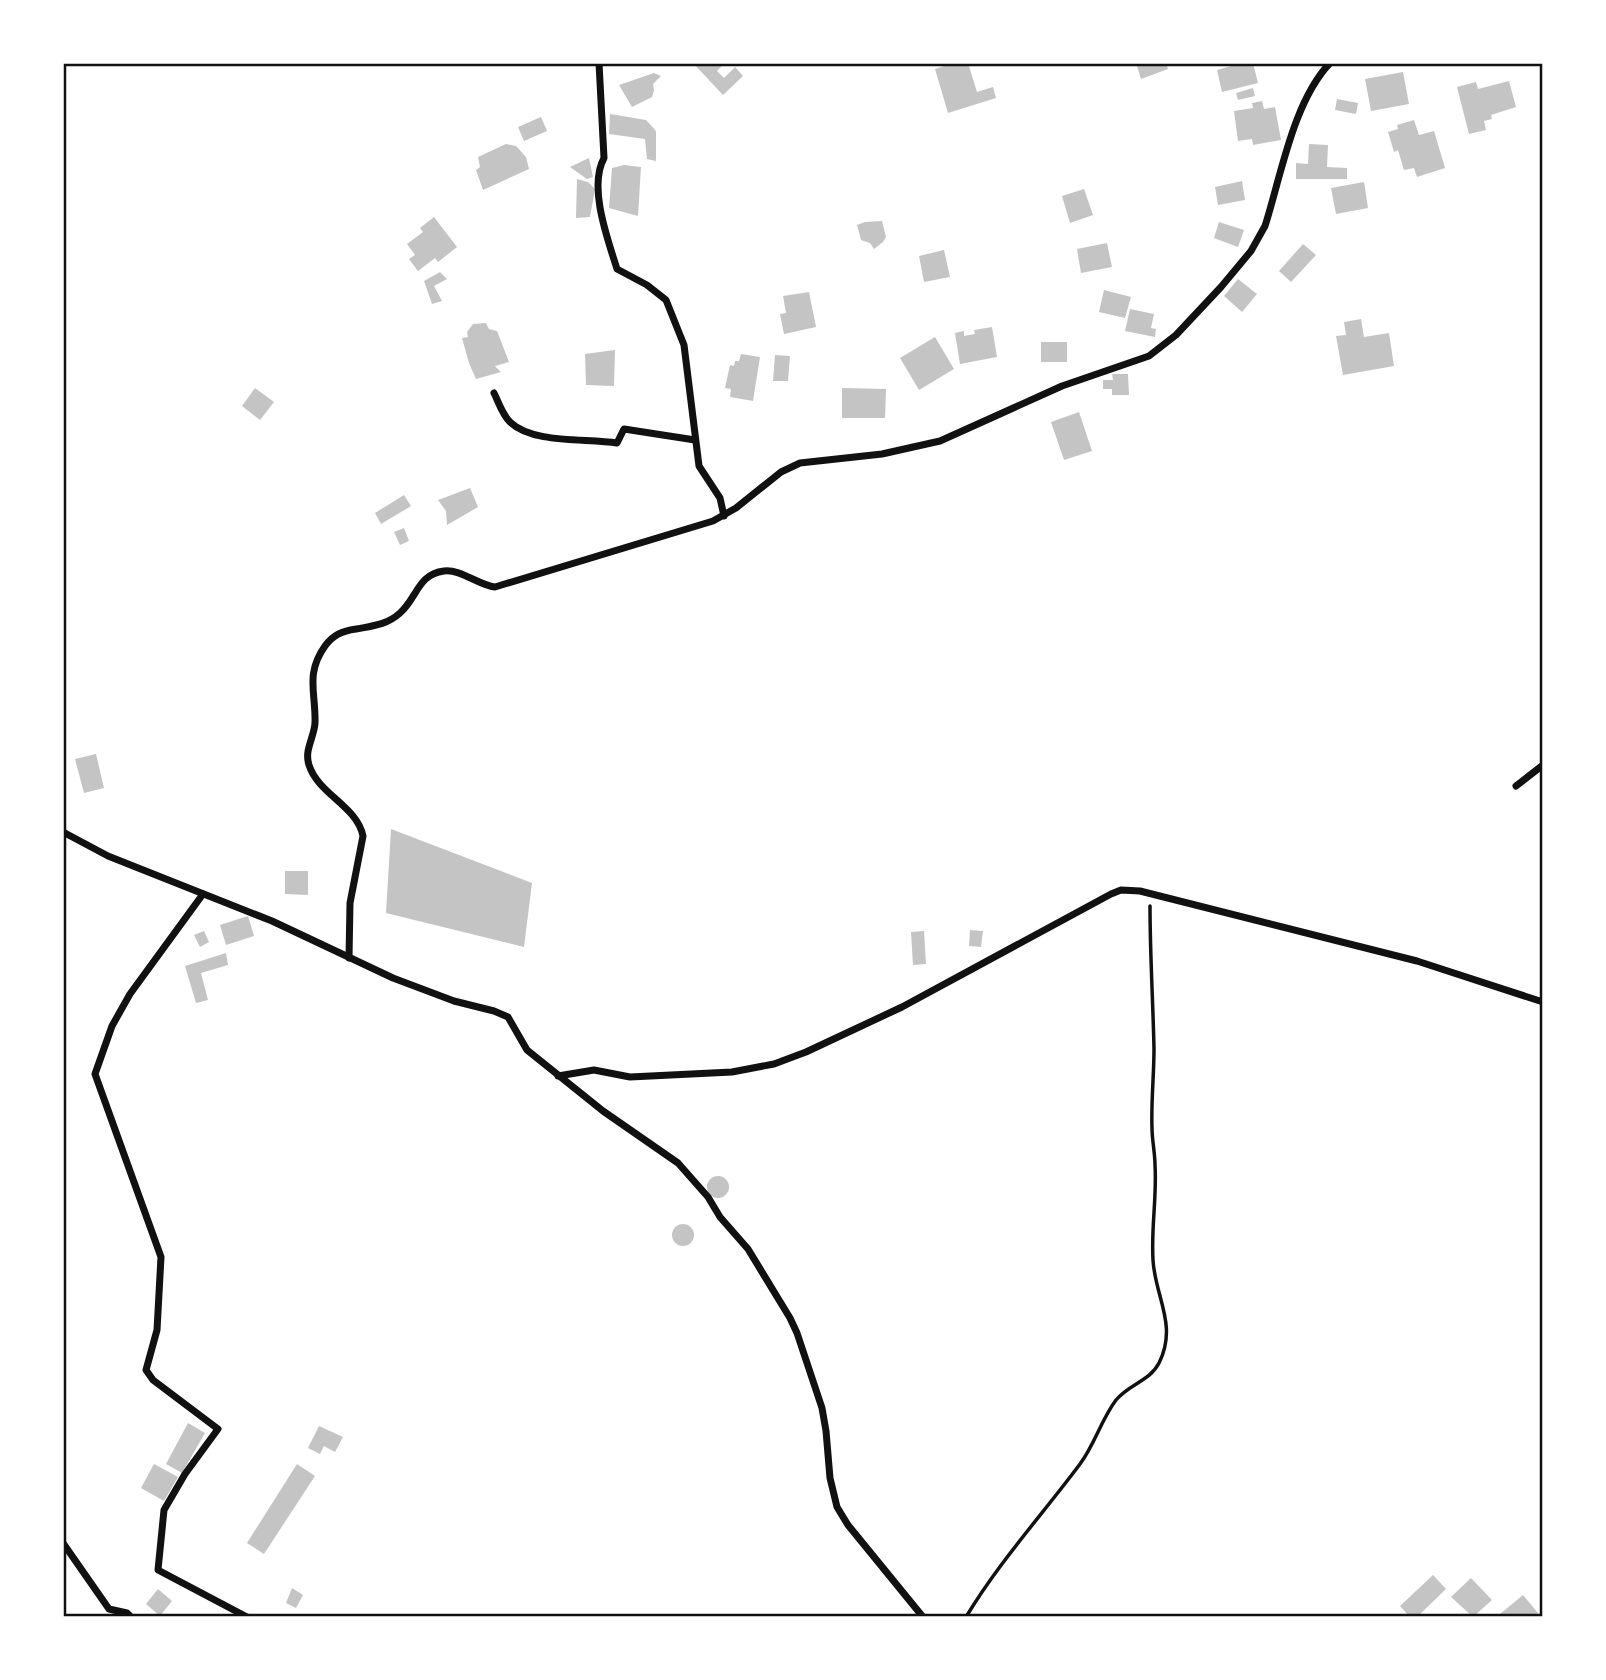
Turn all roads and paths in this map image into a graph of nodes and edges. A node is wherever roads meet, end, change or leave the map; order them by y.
1 (599, 63) edge
2 (1330, 63) edge
3 (494, 393) dead end
4 (695, 440) junction
5 (724, 516) junction
6 (1543, 765) edge
7 (1516, 786) dead end
8 (63, 832) edge
9 (1150, 893) junction
10 (203, 894) junction
11 (349, 958) junction
12 (1543, 1002) edge
13 (558, 1076) junction
14 (63, 1543) edge
15 (131, 1617) edge
16 (247, 1617) edge
17 (923, 1617) edge
18 (966, 1617) edge

1 - 4 street
2 - 5 street
3 - 4 street
4 - 5 street
5 - 11 street
6 - 7 street
8 - 10 street
9 - 12 street
9 - 13 street
9 - 18 path
10 - 11 street
10 - 16 street
11 - 13 street
13 - 17 street
14 - 15 street

